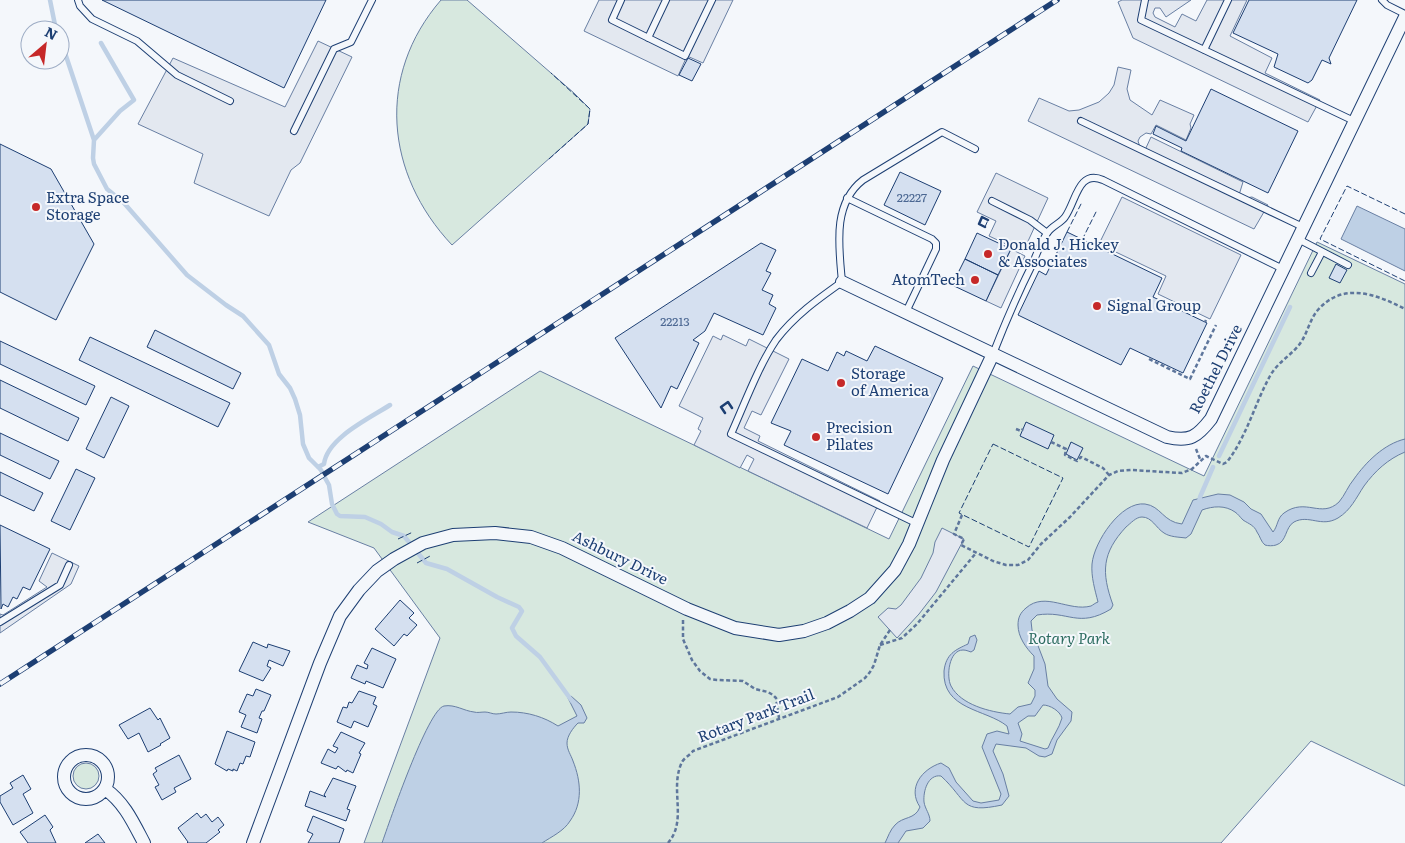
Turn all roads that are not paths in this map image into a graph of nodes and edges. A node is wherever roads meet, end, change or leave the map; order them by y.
1 (78, 0) edge
2 (372, 0) edge
3 (621, 0) edge
4 (666, 0) edge
5 (712, 0) edge
6 (1145, 0) edge
7 (1228, 0) edge
8 (1382, 0) edge
9 (1405, 15) edge
10 (648, 38) junction
11 (1204, 50) junction
12 (230, 102) dead end
13 (1081, 121) dead end
14 (1354, 121) junction
15 (294, 131) dead end
16 (975, 149) dead end
17 (847, 198) junction
18 (992, 201) dead end
19 (1303, 227) junction
20 (1047, 233) junction
21 (1298, 239) junction
22 (1322, 252) junction
23 (1348, 265) dead end
24 (1283, 269) junction
25 (1311, 273) dead end
26 (842, 282) junction
27 (906, 312) junction
28 (993, 354) junction
29 (918, 524) junction
30 (69, 565) dead end
31 (0, 622) edge
32 (104, 788) dead end
33 (144, 843) edge
34 (253, 843) edge

1 - 12 lane
2 - 15 lane
3 - 10 lane
4 - 10 lane
5 - 10 lane
6 - 11 lane
7 - 11 lane
8 - 9 lane
9 - 14 street, Roethel Drive
11 - 14 lane
13 - 19 lane
14 - 19 street, Roethel Drive
16 - 17 lane
17 - 26 lane
17 - 27 lane
18 - 20 lane
19 - 21 street, Roethel Drive
20 - 24 lane
20 - 28 lane
21 - 22 lane
21 - 24 street, Roethel Drive
22 - 23 lane
22 - 25 lane
24 - 28 street, Roethel Drive
26 - 27 street, Roethel Drive
26 - 29 lane
27 - 28 street, Roethel Drive
28 - 29 street, Ashbury Drive
29 - 34 street, Ashbury Drive
30 - 31 lane
32 - 33 street

